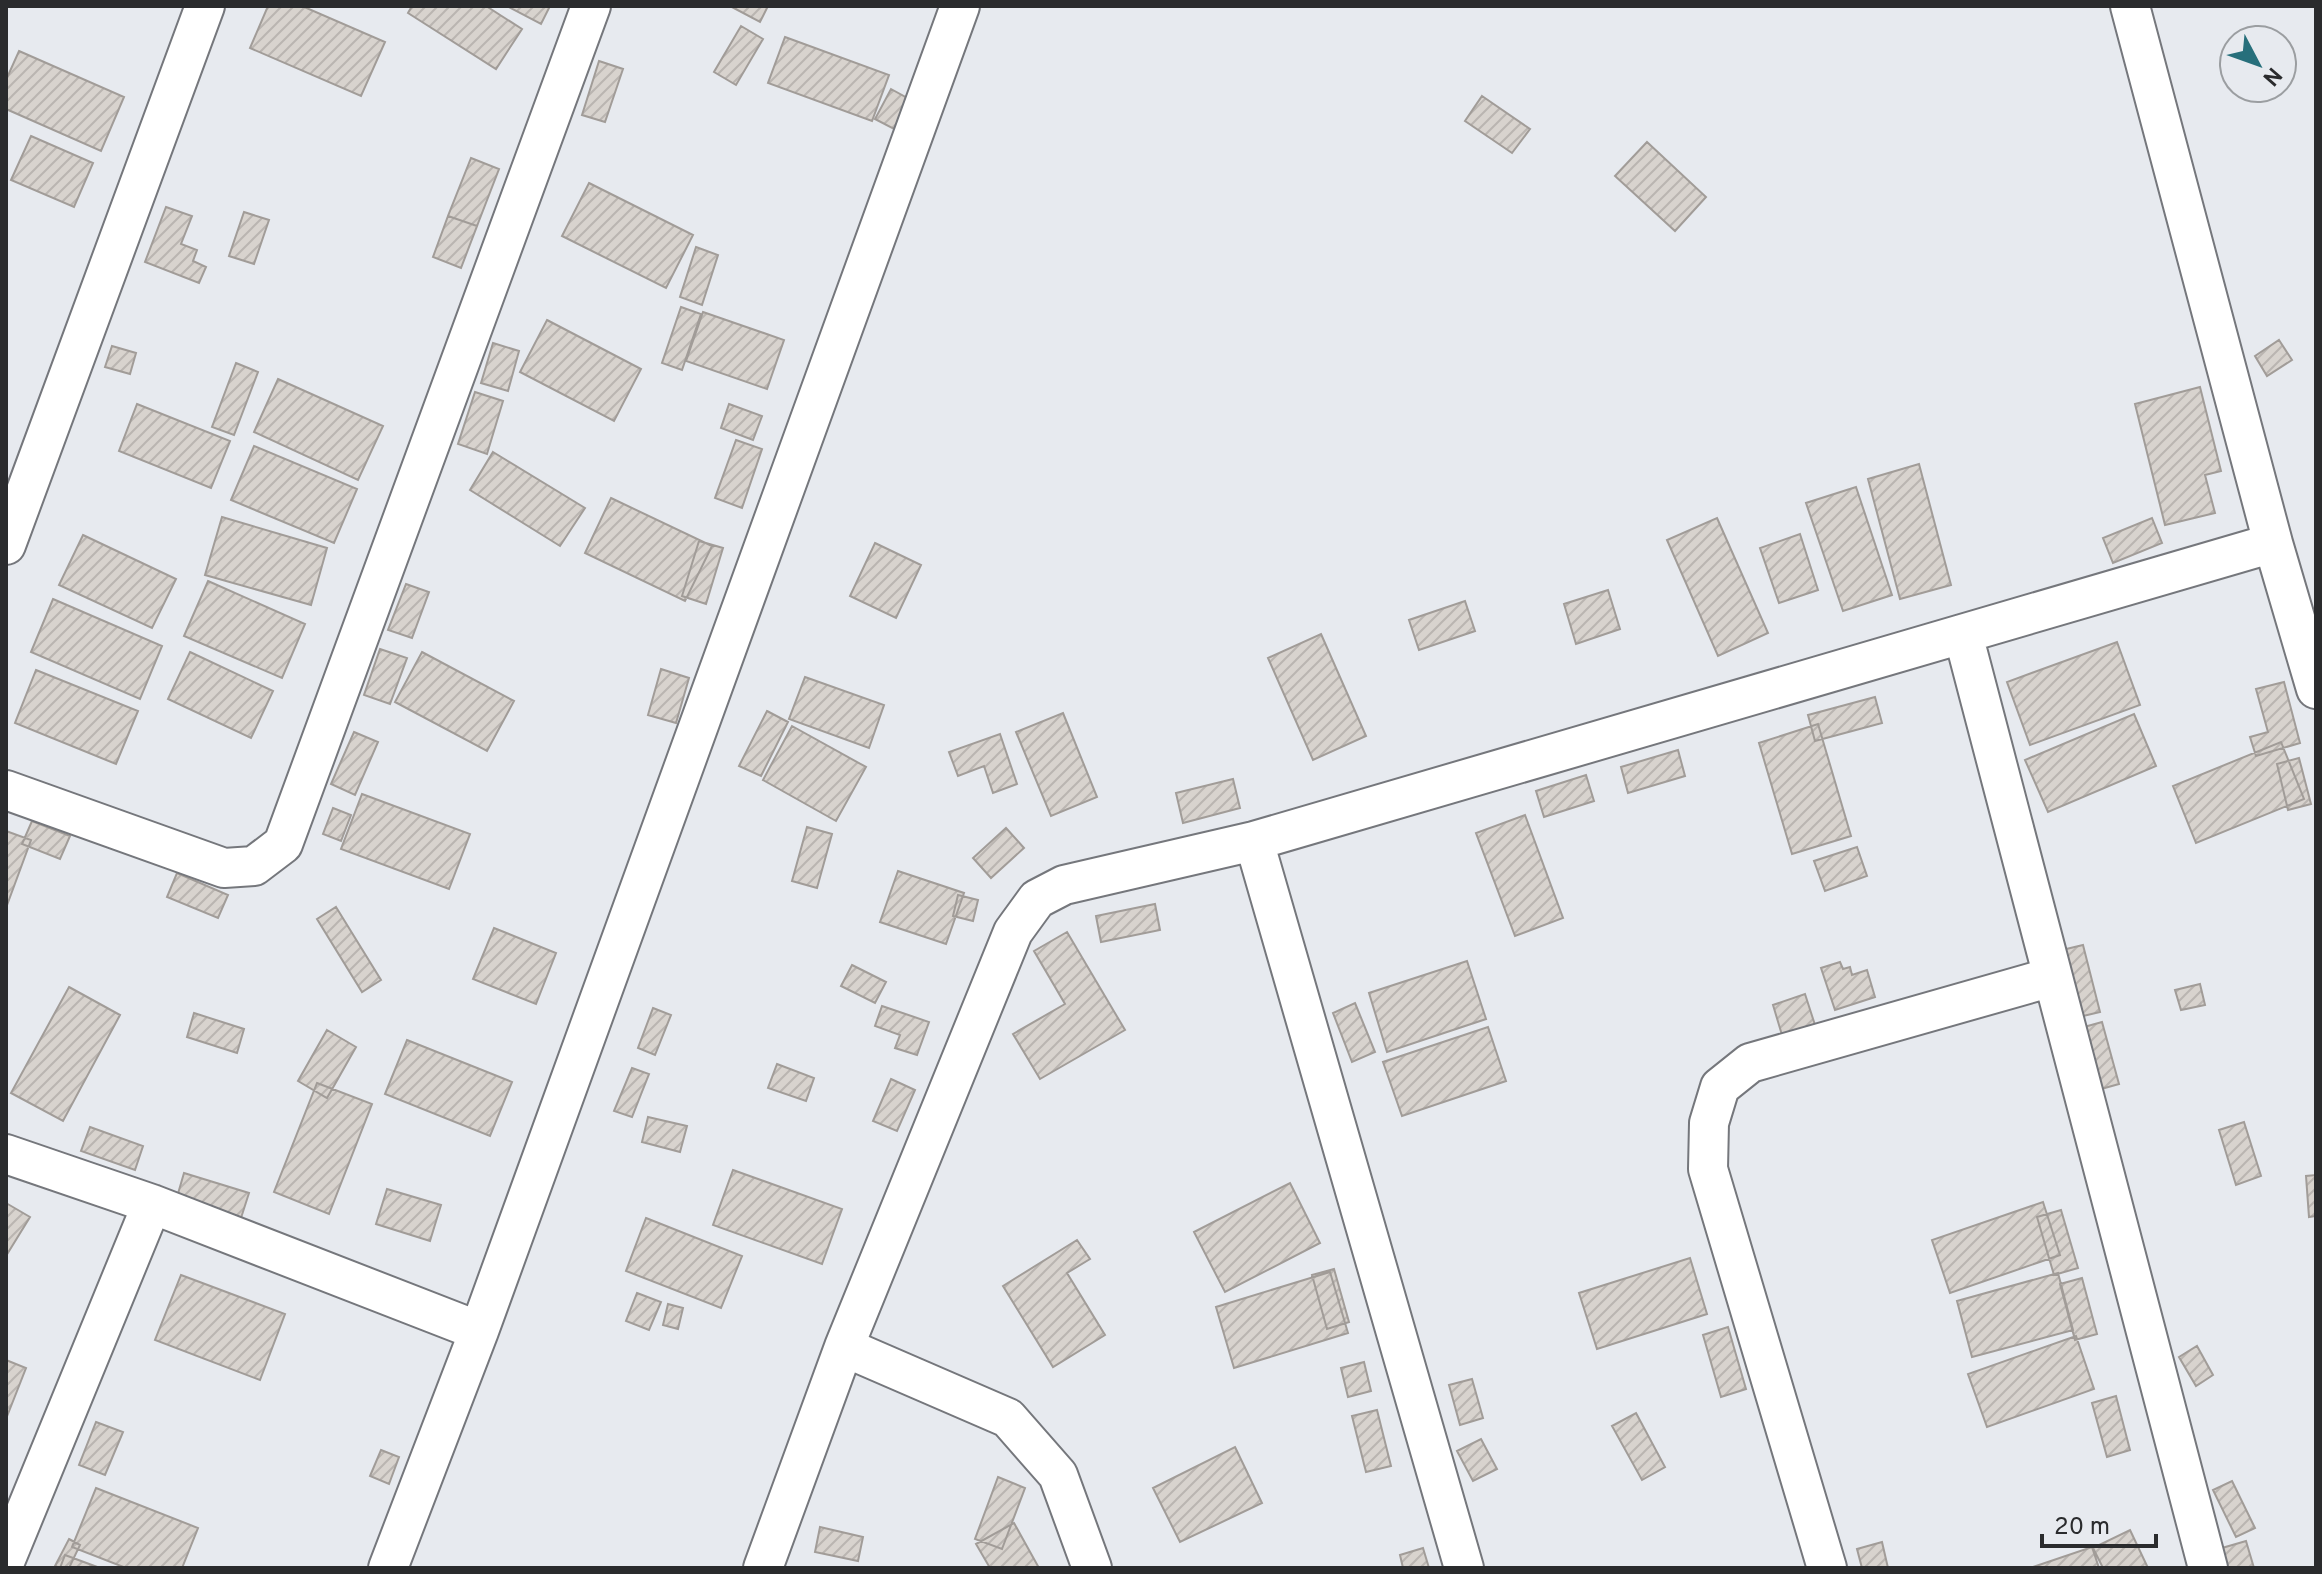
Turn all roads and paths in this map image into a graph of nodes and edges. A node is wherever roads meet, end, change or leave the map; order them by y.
1 (205, 6) edge
2 (591, 6) edge
3 (960, 6) edge
4 (2130, 6) edge
5 (2273, 543) junction
6 (6, 545) edge
7 (1963, 634) junction
8 (2316, 689) edge
9 (6, 790) edge
10 (1254, 841) junction
11 (2052, 977) junction
12 (6, 1154) edge
13 (152, 1204) junction
14 (479, 1331) junction
15 (844, 1347) junction
16 (7, 1553) edge
17 (388, 1568) edge
18 (763, 1568) edge
19 (1092, 1568) edge
20 (1464, 1568) edge
21 (1827, 1568) edge
22 (2208, 1568) edge

1 - 6 street
2 - 9 street
3 - 14 street
4 - 5 street
5 - 7 street
5 - 8 street
7 - 10 street
7 - 11 street
10 - 15 street
10 - 20 street
11 - 21 street
11 - 22 street
12 - 13 street
13 - 14 street
13 - 16 street
14 - 17 street
15 - 18 street
15 - 19 street

